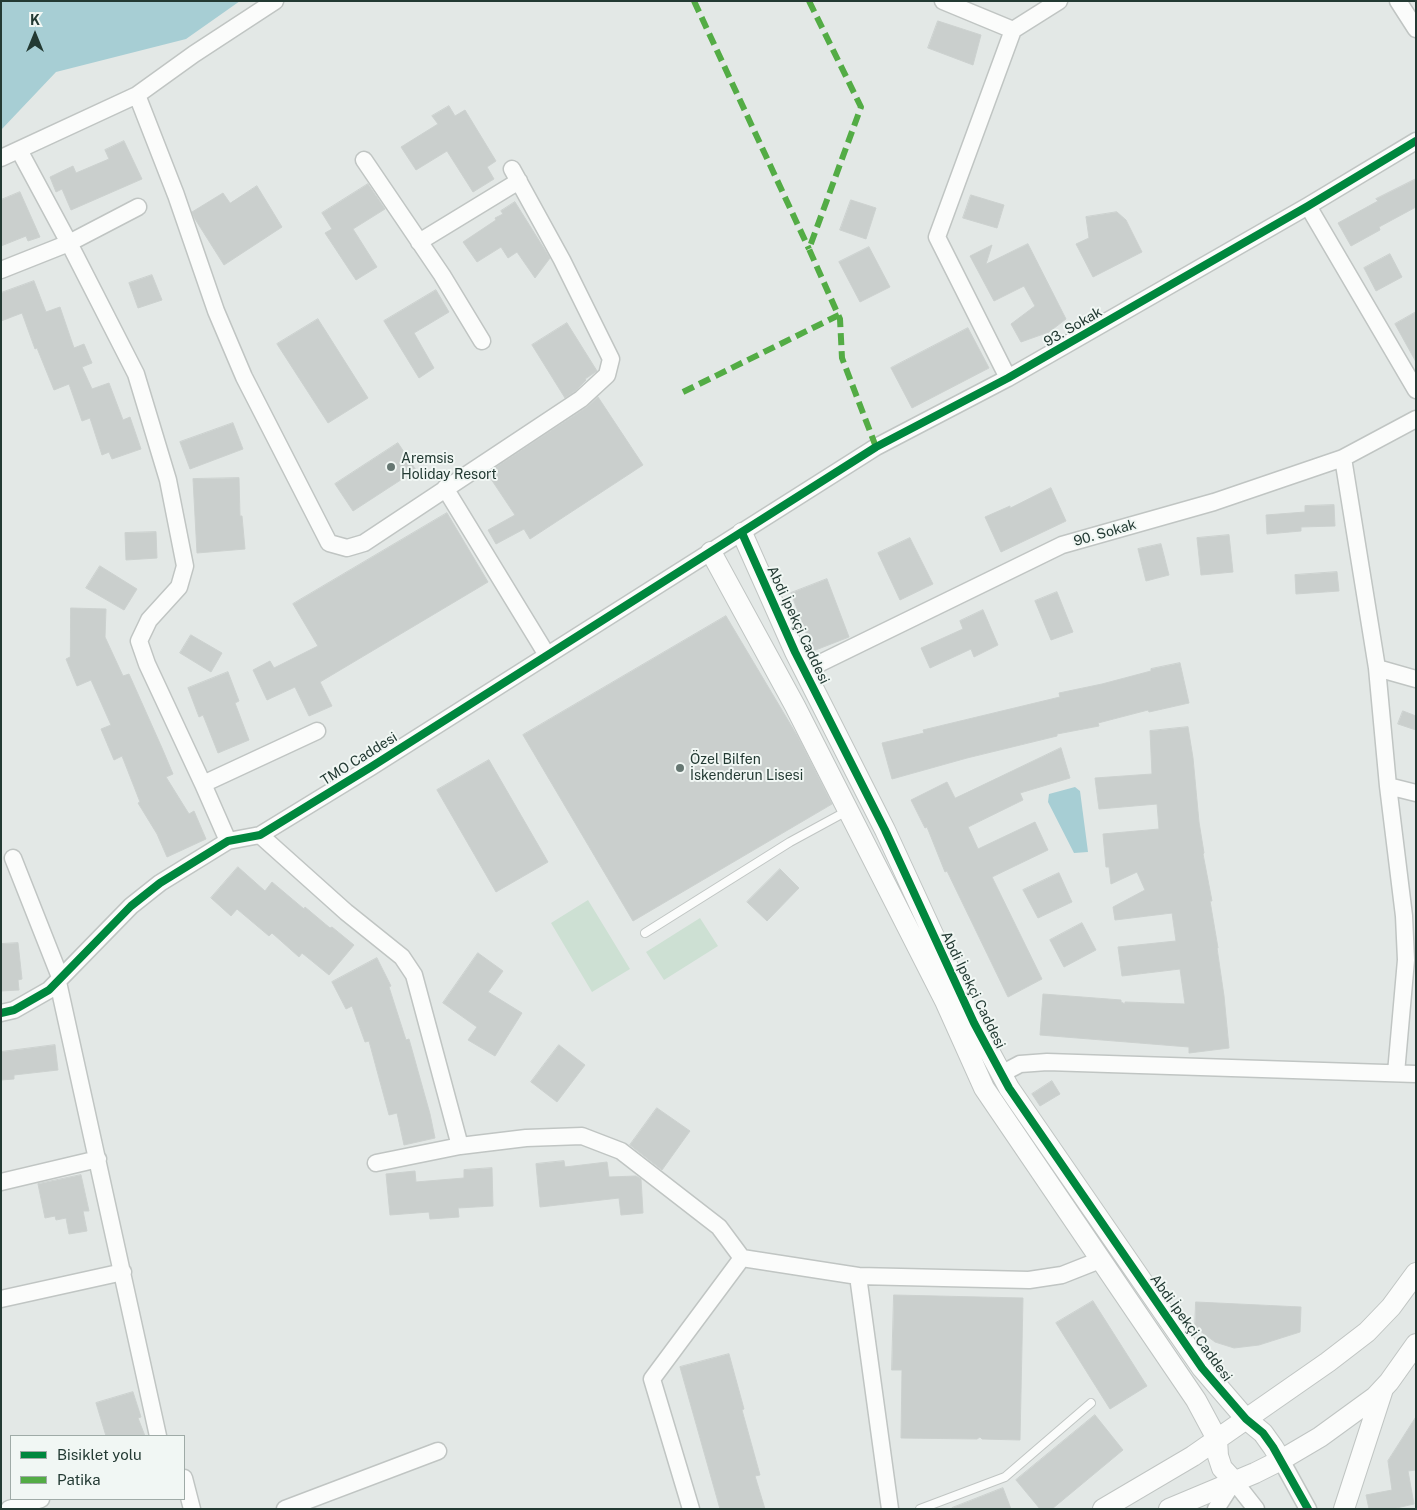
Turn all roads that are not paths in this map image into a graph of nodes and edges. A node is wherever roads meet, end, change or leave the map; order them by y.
1 (275, 1) edge
2 (943, 1) edge
3 (1059, 1) edge
4 (1398, 1) edge
5 (1416, 29) edge
6 (1012, 30) junction
7 (136, 95) junction
8 (1416, 141) edge
9 (19, 150) junction
10 (1, 158) edge
11 (364, 160) dead end
12 (1308, 206) junction
13 (138, 207) dead end
14 (418, 242) junction
15 (69, 243) junction
16 (1, 270) edge
17 (482, 341) dead end
18 (1008, 378) junction
19 (1416, 390) edge
20 (1416, 419) edge
21 (1343, 458) junction
22 (445, 488) junction
23 (742, 533) junction
24 (711, 552) junction
25 (547, 654) junction
26 (1377, 668) junction
27 (804, 671) junction
28 (1416, 679) edge
29 (317, 731) dead end
30 (203, 784) junction
31 (1388, 786) junction
32 (1416, 793) edge
33 (848, 819) junction
34 (260, 835) junction
35 (228, 841) junction
36 (13, 858) dead end
37 (645, 933) dead end
38 (1416, 947) edge
39 (1406, 960) junction
40 (59, 980) junction
41 (1, 1013) edge
42 (1396, 1073) junction
43 (1001, 1074) junction
44 (1416, 1074) edge
45 (460, 1146) junction
46 (98, 1159) junction
47 (376, 1163) dead end
48 (1, 1182) edge
49 (742, 1258) junction
50 (1100, 1260) junction
51 (123, 1272) junction
52 (1416, 1273) edge
53 (858, 1276) junction
54 (1, 1299) edge
55 (1416, 1344) edge
56 (1383, 1388) junction
57 (1091, 1402) dead end
58 (1246, 1419) junction
59 (158, 1435) edge
60 (1217, 1439) junction
61 (438, 1451) dead end
62 (1281, 1460) junction
63 (1234, 1481) junction
64 (185, 1482) edge
65 (38, 1500) edge
66 (9, 1509) edge
67 (192, 1509) edge
68 (284, 1509) edge
69 (691, 1509) edge
70 (890, 1509) edge
71 (920, 1509) edge
72 (1103, 1509) edge
73 (1169, 1509) edge
74 (1216, 1509) edge
75 (1256, 1509) edge
76 (1308, 1509) edge
77 (1344, 1509) edge

1 - 7 street
2 - 6 street
3 - 6 street
4 - 5 street
6 - 18 street
7 - 9 street
7 - 22 street
8 - 12 street, 93. Sokak
9 - 10 street
9 - 15 street
11 - 14 street
12 - 18 street, 93. Sokak
12 - 19 street
13 - 15 street
14 - 17 street
14 - 22 street
15 - 16 street
15 - 30 street
18 - 23 street, 93. Sokak
20 - 21 street, 90. Sokak
21 - 26 street
21 - 27 street, 90. Sokak
22 - 25 street
23 - 24 street, TMO Caddesi
23 - 27 street, Abdi İpekçi Caddesi
24 - 25 street, TMO Caddesi
24 - 33 street
25 - 34 street, TMO Caddesi
26 - 28 street
26 - 31 street
27 - 43 street, Abdi İpekçi Caddesi
29 - 30 street
30 - 35 street
31 - 32 street
31 - 39 street
33 - 37 lane
33 - 50 street
34 - 35 street, TMO Caddesi
34 - 45 street
35 - 40 street, TMO Caddesi
36 - 40 street
38 - 39 street
39 - 42 street
40 - 41 street, TMO Caddesi
40 - 46 street
42 - 43 street
42 - 44 street
43 - 58 street, Abdi İpekçi Caddesi
45 - 47 street
45 - 49 street
46 - 48 street
46 - 51 street
49 - 53 street
49 - 69 street
50 - 53 street
50 - 60 street
51 - 54 street
51 - 59 street
52 - 58 street
53 - 70 street
55 - 56 street
56 - 62 street
56 - 77 street
57 - 71 lane
58 - 60 street
58 - 62 street, Abdi İpekçi Caddesi
60 - 63 street
60 - 72 street
61 - 68 street
62 - 63 street
62 - 76 street
63 - 73 street
63 - 74 street
63 - 75 street
64 - 67 street
65 - 66 street

